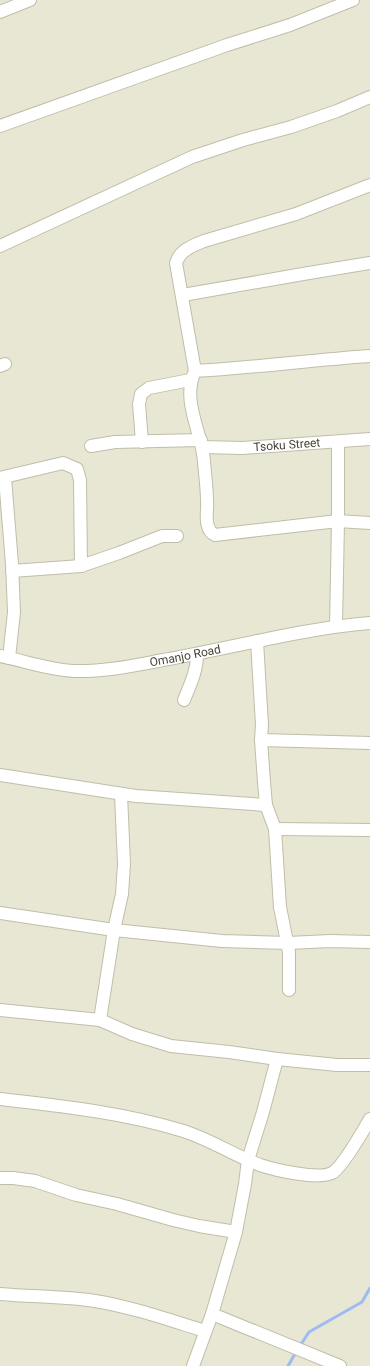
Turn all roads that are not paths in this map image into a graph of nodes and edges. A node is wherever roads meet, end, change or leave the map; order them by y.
1 (30, 0) edge
2 (353, 0) edge
3 (0, 12) edge
4 (370, 97) edge
5 (0, 126) edge
6 (370, 185) edge
7 (0, 246) edge
8 (370, 264) edge
9 (183, 295) junction
10 (370, 356) edge
11 (193, 376) junction
12 (370, 439) edge
13 (142, 442) junction
14 (338, 442) junction
15 (202, 444) junction
16 (91, 446) dead end
17 (2, 478) edge
18 (338, 521) junction
19 (370, 523) edge
20 (178, 536) dead end
21 (81, 566) junction
22 (12, 571) junction
23 (370, 623) edge
24 (336, 626) junction
25 (257, 641) junction
26 (197, 655) junction
27 (4, 657) edge
28 (184, 700) dead end
29 (261, 740) junction
30 (370, 743) edge
31 (0, 775) edge
32 (121, 794) junction
33 (266, 805) junction
34 (275, 829) junction
35 (370, 830) edge
36 (0, 913) edge
37 (114, 930) junction
38 (370, 942) edge
39 (288, 943) junction
40 (289, 990) dead end
41 (0, 1010) edge
42 (100, 1020) junction
43 (276, 1059) junction
44 (370, 1065) edge
45 (0, 1099) edge
46 (370, 1119) edge
47 (248, 1160) junction
48 (0, 1178) edge
49 (236, 1232) junction
50 (0, 1294) edge
51 (212, 1314) junction
52 (205, 1331) junction
53 (193, 1366) edge
54 (340, 1366) edge

1 - 3 street
2 - 5 street
4 - 7 street
6 - 9 street
8 - 9 street
9 - 11 street
10 - 11 street
11 - 13 street
11 - 15 street
12 - 14 street, Tsoku Street
13 - 15 street, Tsoku Street
13 - 16 street, Tsoku Street
14 - 15 street, Tsoku Street
14 - 18 street
15 - 18 street
17 - 21 street
17 - 22 street
18 - 19 street
18 - 24 street
20 - 21 street
21 - 22 street
22 - 27 street
23 - 24 street, Omanjo Road
24 - 25 street, Omanjo Road
25 - 26 street, Omanjo Road
25 - 29 street
26 - 27 street, Omanjo Road
26 - 28 street
29 - 30 street
29 - 33 street
31 - 32 street
32 - 33 street
32 - 37 street
33 - 34 street
34 - 35 street
34 - 39 street
36 - 37 street
37 - 39 street
37 - 42 street
38 - 39 street
39 - 40 street
41 - 42 street
42 - 43 street
43 - 44 street
43 - 47 street
45 - 47 street
46 - 47 street
47 - 49 street
48 - 49 street
49 - 51 street
50 - 52 street
51 - 52 street
51 - 54 street
52 - 53 street

